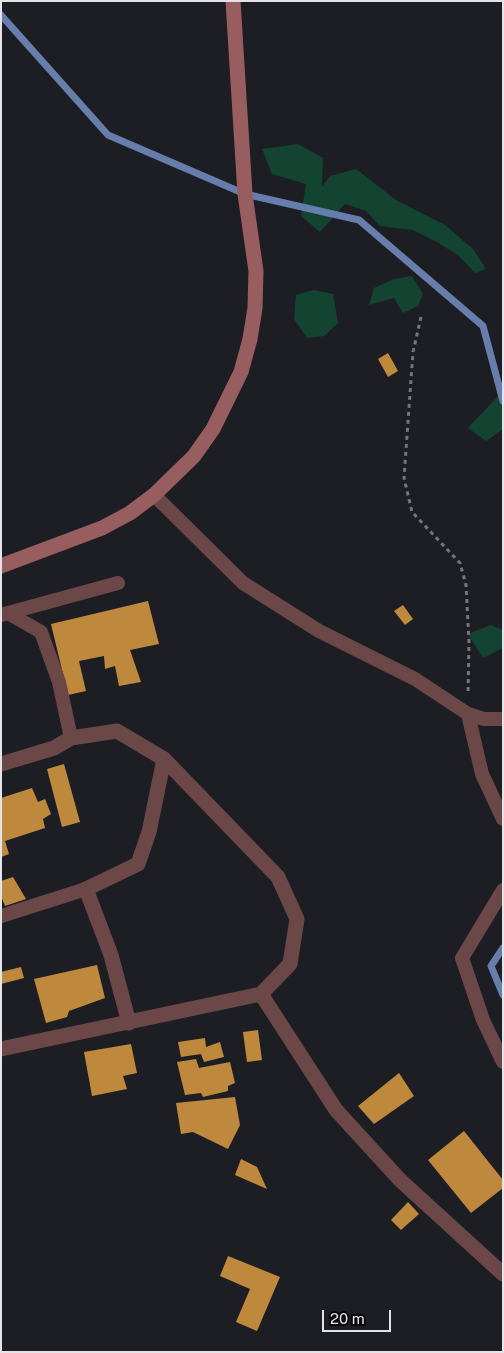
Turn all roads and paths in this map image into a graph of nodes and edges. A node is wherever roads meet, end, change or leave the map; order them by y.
1 (234, 1) edge
2 (421, 317) dead end
3 (154, 495) junction
4 (1, 566) edge
5 (118, 583) dead end
6 (5, 614) edge
7 (468, 714) junction
8 (503, 719) edge
9 (71, 738) junction
10 (164, 759) junction
11 (1, 764) edge
12 (503, 819) edge
13 (86, 889) junction
14 (503, 890) edge
15 (1, 916) edge
16 (261, 994) junction
17 (129, 1023) junction
18 (1, 1049) edge
19 (503, 1062) edge
20 (503, 1274) edge

1 - 3 main road
2 - 7 path
3 - 4 main road
3 - 7 lane
5 - 6 lane
6 - 9 lane
7 - 8 lane
7 - 12 lane
9 - 10 street
9 - 11 street
10 - 13 street
10 - 16 street
13 - 15 lane
13 - 17 street
14 - 19 lane
16 - 17 street
16 - 20 street
17 - 18 street

